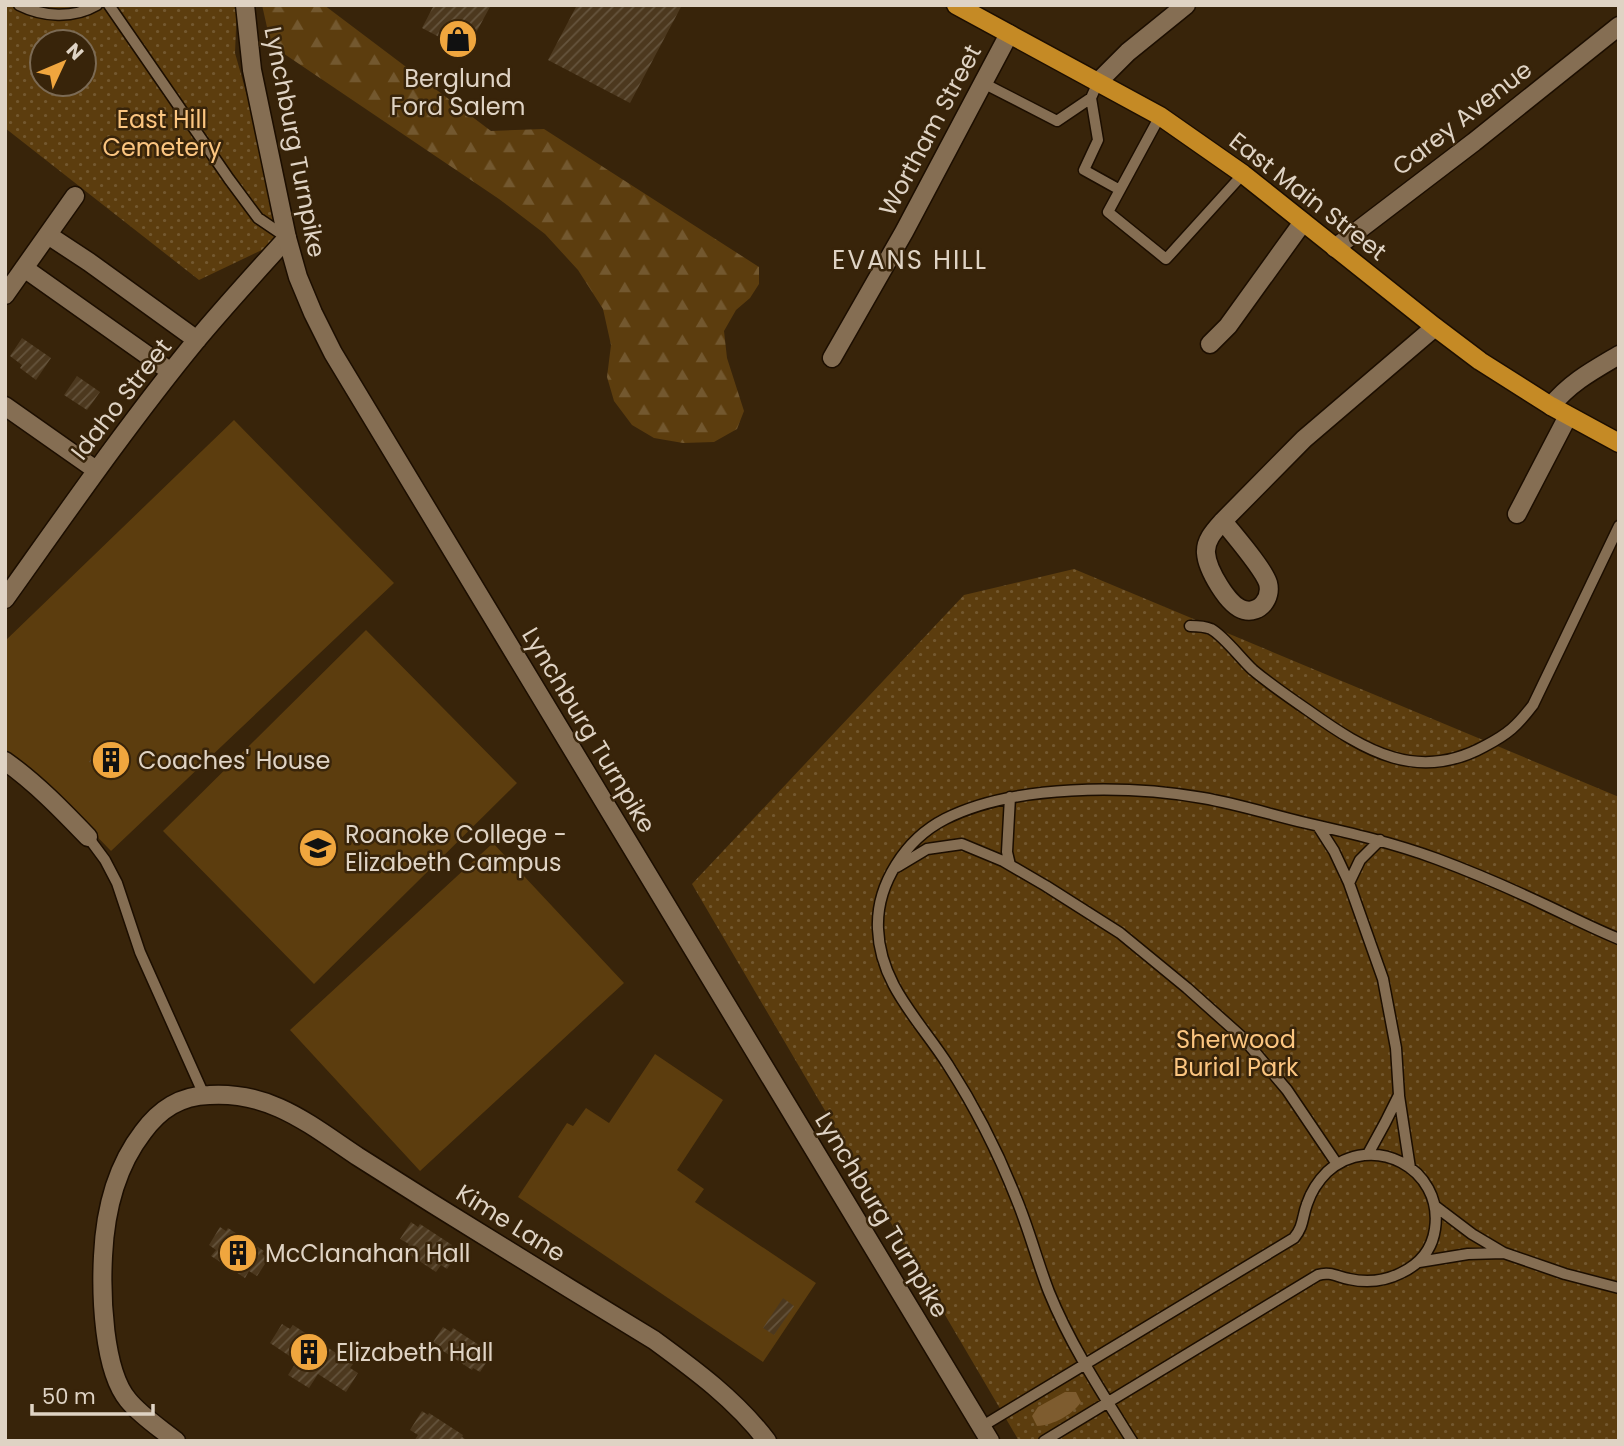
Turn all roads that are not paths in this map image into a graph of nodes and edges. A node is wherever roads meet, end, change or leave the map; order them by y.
1 (19, 5) edge
2 (97, 5) edge
3 (109, 5) edge
4 (245, 5) edge
5 (956, 5) edge
6 (1186, 5) edge
7 (1619, 26) edge
8 (1009, 34) junction
9 (983, 83) junction
10 (1094, 90) junction
11 (1160, 116) junction
12 (1243, 174) junction
13 (1120, 190) junction
14 (75, 197) dead end
15 (1303, 222) junction
16 (48, 235) junction
17 (286, 237) junction
18 (1335, 248) junction
19 (24, 268) junction
20 (5, 295) edge
21 (1435, 327) junction
22 (197, 340) junction
23 (1210, 344) dead end
24 (1619, 355) edge
25 (832, 358) dead end
26 (172, 372) junction
27 (5, 406) edge
28 (1550, 406) junction
29 (1568, 416) junction
30 (1619, 443) edge
31 (96, 470) junction
32 (1517, 514) dead end
33 (1223, 521) junction
34 (1619, 526) edge
35 (5, 599) edge
36 (1190, 626) dead end
37 (5, 761) edge
38 (1010, 797) junction
39 (1318, 826) junction
40 (88, 837) joint
41 (1380, 840) junction
42 (1010, 865) junction
43 (893, 869) junction
44 (1349, 883) junction
45 (1617, 939) edge
46 (204, 1095) junction
47 (1399, 1095) junction
48 (1368, 1154) junction
49 (1337, 1164) junction
50 (1410, 1168) junction
51 (1435, 1206) junction
52 (1504, 1253) junction
53 (1419, 1262) junction
54 (1619, 1288) edge
55 (1086, 1365) junction
56 (1108, 1402) junction
57 (985, 1434) edge
58 (176, 1441) edge
59 (766, 1441) edge
60 (1044, 1441) edge
61 (1132, 1441) edge

1 - 2 lane
3 - 17 lane
4 - 17 street, Lynchburg Turnpike
5 - 8 main road, East Main Street
6 - 10 street
7 - 18 street, Carey Avenue
8 - 9 street, Wortham Street
8 - 10 main road, East Main Street
9 - 10 lane
9 - 25 street, Wortham Street
10 - 11 main road, East Main Street
10 - 13 lane
11 - 12 main road, East Main Street
11 - 13 lane
12 - 13 lane
12 - 15 main road, East Main Street
14 - 16 street
15 - 18 main road, East Main Street
15 - 23 street
16 - 19 street
16 - 22 street
17 - 22 street, Idaho Street
17 - 57 street, Lynchburg Turnpike
18 - 21 main road, East Main Street
19 - 20 street
19 - 26 street
21 - 28 main road, East Main Street
21 - 33 street
22 - 26 street, Idaho Street
24 - 28 street
26 - 31 street, Idaho Street
27 - 31 street
28 - 29 main road, East Main Street
29 - 30 main road, East Main Street
29 - 32 street
31 - 35 street, Idaho Street
33 - 33 street
34 - 36 lane
37 - 40 street
38 - 39 lane
38 - 42 lane
38 - 43 lane
39 - 41 lane
39 - 44 lane
40 - 46 lane
41 - 44 lane
41 - 45 lane
42 - 43 lane
42 - 49 lane
43 - 55 lane
44 - 47 lane
46 - 58 street, Kime Lane
46 - 59 street, Kime Lane
47 - 48 lane
47 - 50 lane
48 - 49 lane
48 - 50 lane
49 - 55 lane
50 - 51 lane
51 - 52 lane
51 - 53 lane
52 - 53 lane
52 - 54 lane
53 - 56 lane
55 - 56 lane
55 - 57 lane
56 - 60 lane
56 - 61 lane

